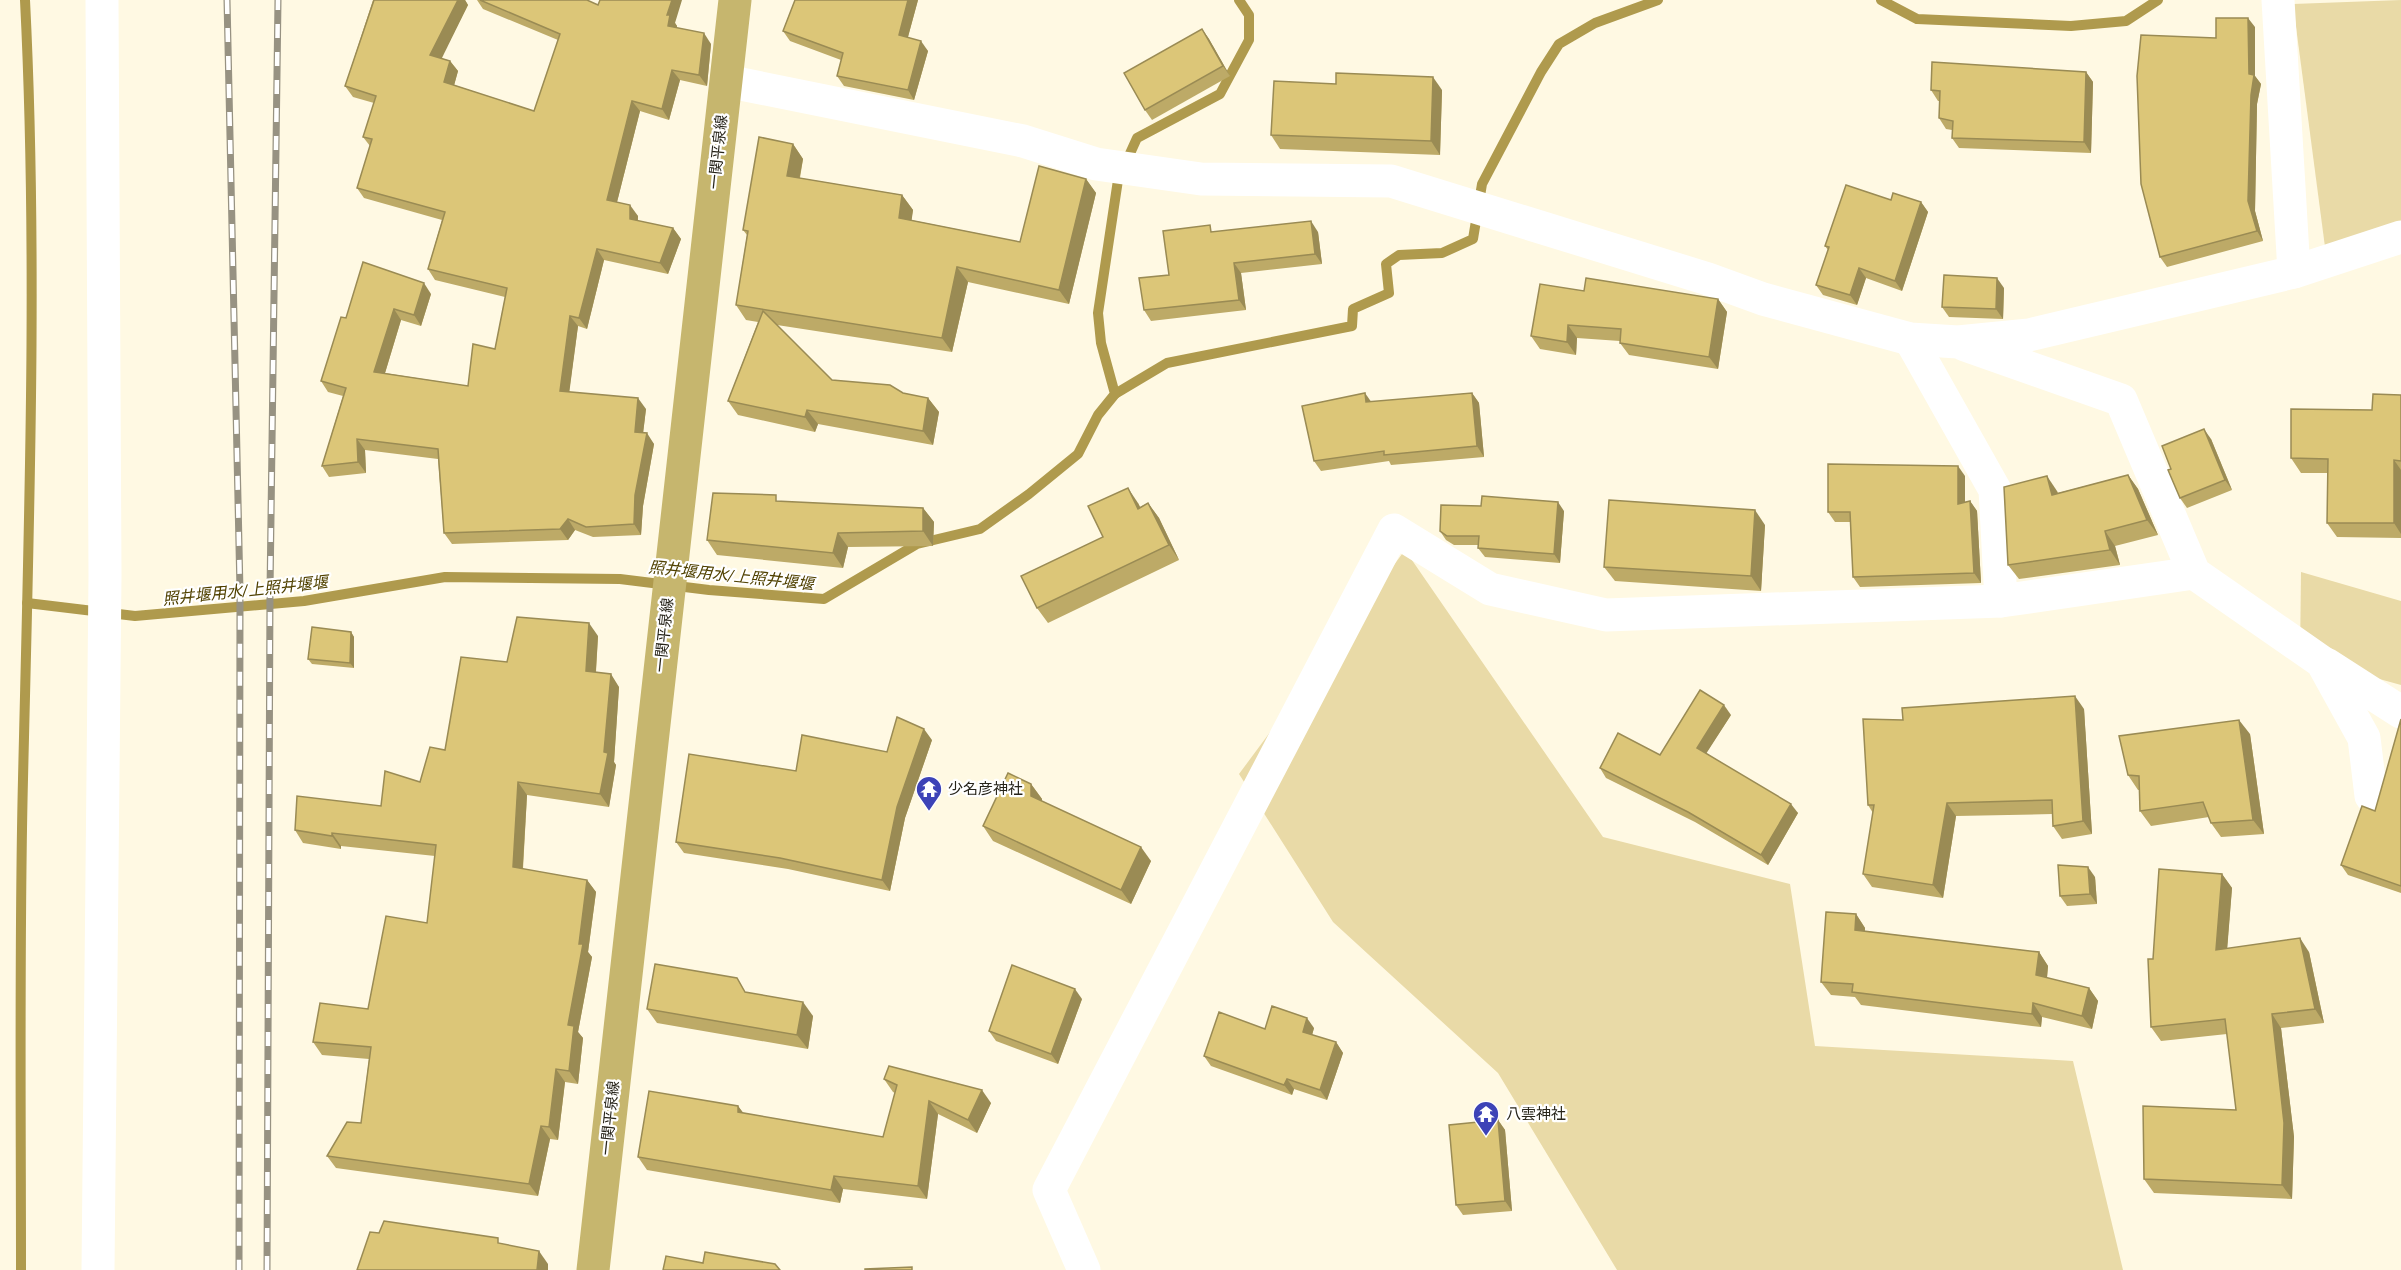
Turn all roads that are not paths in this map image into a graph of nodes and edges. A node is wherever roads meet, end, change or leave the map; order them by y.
1 (102, 0) edge
2 (735, 0) edge
3 (2278, 0) edge
4 (726, 81) junction
5 (2401, 237) edge
6 (2294, 272) junction
7 (1910, 339) junction
8 (1958, 342) junction
9 (2194, 573) junction
10 (2001, 601) junction
11 (2322, 662) junction
12 (2401, 712) edge
13 (2371, 796) dead end
14 (98, 1270) edge
15 (593, 1270) edge
16 (1084, 1270) edge

1 - 14 street
2 - 4 main road, 一関平泉線
3 - 6 street
4 - 7 street
4 - 15 main road, 一関平泉線
5 - 6 street
6 - 8 street
7 - 8 street
7 - 10 street
8 - 9 street
9 - 10 street
9 - 11 street
10 - 16 street
11 - 12 street
11 - 13 street

